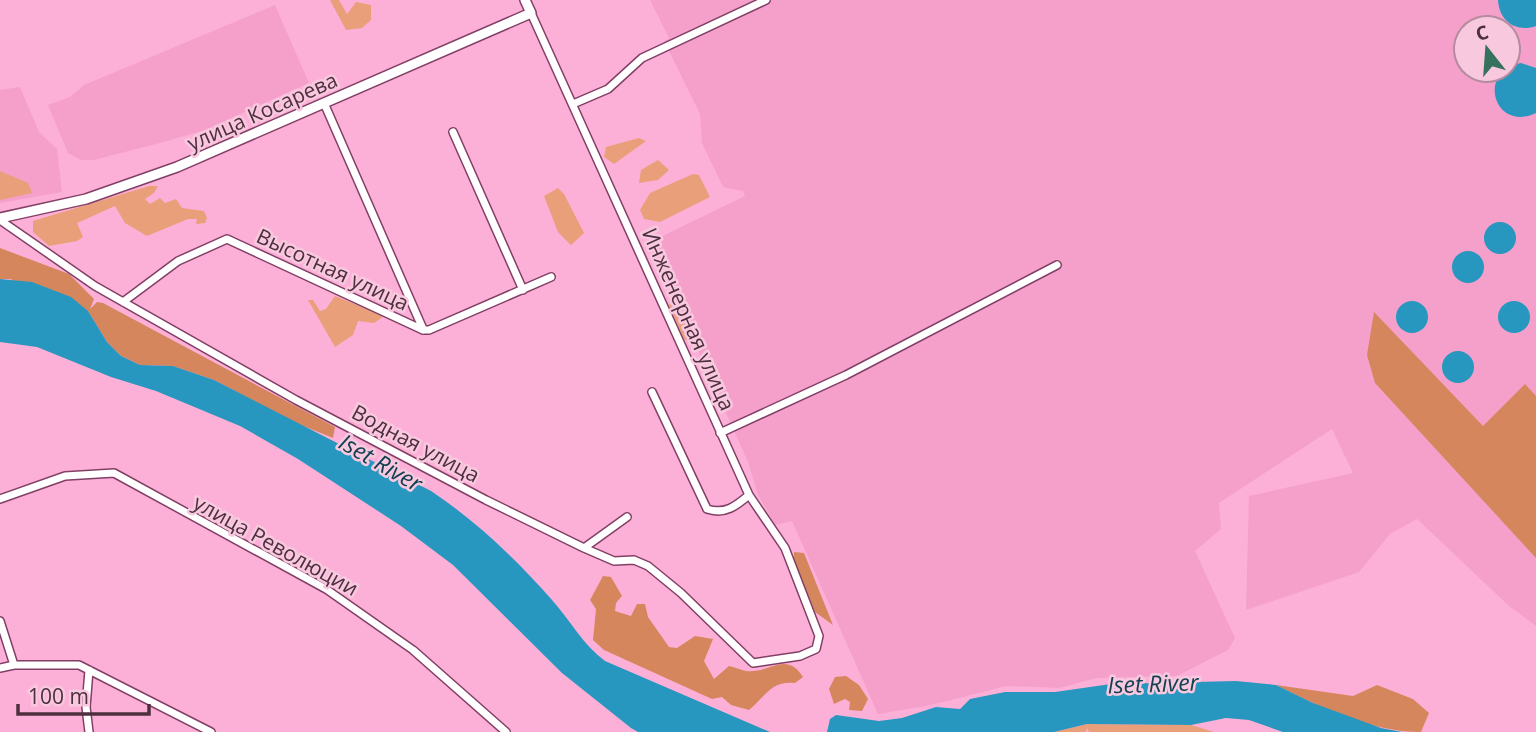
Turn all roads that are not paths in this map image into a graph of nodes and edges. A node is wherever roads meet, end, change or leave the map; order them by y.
1 (525, 0) edge
2 (766, 0) edge
3 (531, 13) junction
4 (324, 103) junction
5 (573, 104) junction
6 (453, 132) dead end
7 (0, 219) edge
8 (1057, 265) dead end
9 (551, 277) dead end
10 (523, 290) junction
11 (123, 302) junction
12 (423, 330) junction
13 (652, 392) dead end
14 (720, 433) junction
15 (749, 495) junction
16 (0, 499) edge
17 (627, 517) dead end
18 (584, 548) junction
19 (0, 621) edge
20 (816, 649) joint
21 (14, 665) junction
22 (0, 668) edge
23 (89, 670) junction
24 (89, 732) edge
25 (211, 732) edge
26 (506, 732) edge

1 - 3 street, Инженерная улица
2 - 5 street
3 - 4 street, улица Косарева
3 - 5 street, Инженерная улица
4 - 7 street, улица Косарева
4 - 12 street
5 - 14 street, Инженерная улица
6 - 10 street
7 - 11 street, Водная улица
8 - 14 street
9 - 10 street
10 - 12 street
11 - 12 street, Высотная улица
11 - 18 street, Водная улица
13 - 15 street
14 - 15 street, Инженерная улица
15 - 20 street, Инженерная улица
16 - 26 street, улица Революции
17 - 18 street
18 - 20 street, Водная улица
19 - 21 street
21 - 22 street
21 - 23 street
23 - 24 street
23 - 25 street

